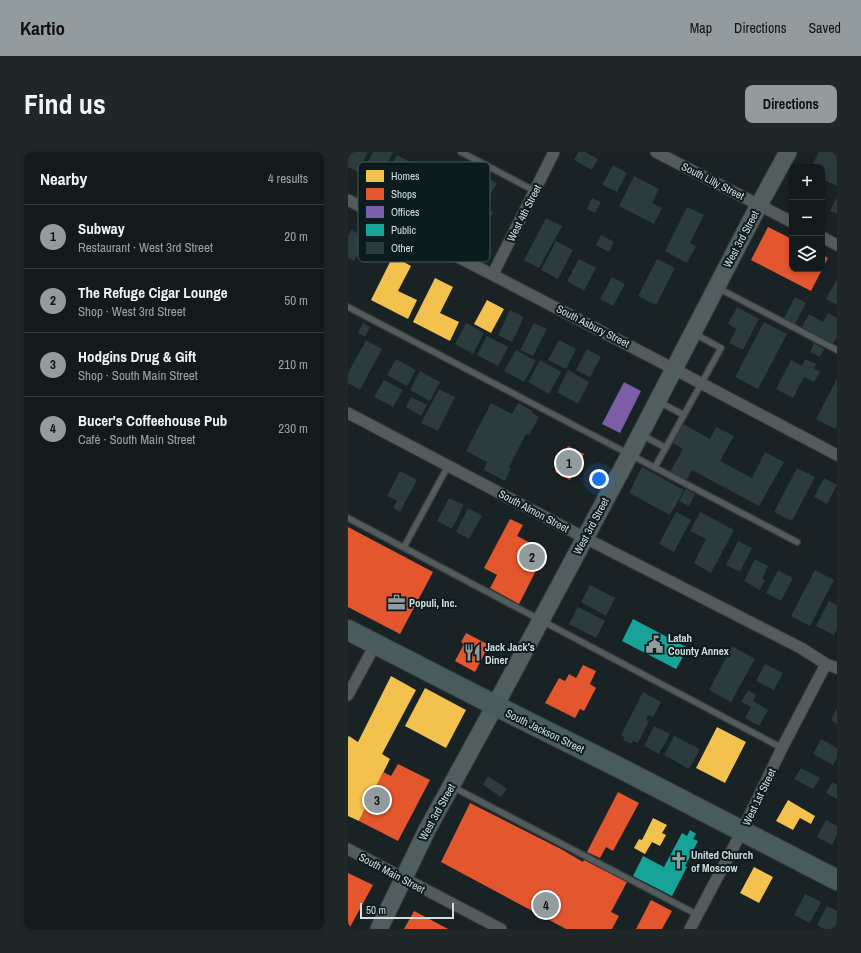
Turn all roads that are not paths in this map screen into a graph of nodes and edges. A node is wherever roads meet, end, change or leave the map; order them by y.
1 (461, 152) edge
2 (554, 152) edge
3 (656, 152) edge
4 (788, 152) edge
5 (480, 162) edge
6 (490, 168) edge
7 (535, 192) junction
8 (348, 200) edge
9 (358, 205) edge
10 (759, 205) junction
11 (789, 220) edge
12 (825, 239) edge
13 (837, 245) edge
14 (469, 262) edge
15 (493, 274) junction
16 (716, 287) junction
17 (348, 307) edge
18 (692, 333) junction
19 (837, 350) edge
20 (673, 369) junction
21 (701, 384) junction
22 (657, 401) junction
23 (348, 413) edge
24 (684, 415) junction
25 (640, 434) junction
26 (666, 448) junction
27 (630, 454) junction
28 (837, 455) edge
29 (448, 466) junction
30 (655, 467) junction
31 (348, 518) edge
32 (585, 538) junction
33 (797, 542) dead end
34 (404, 547) junction
35 (540, 621) junction
36 (348, 630) edge
37 (375, 645) junction
38 (826, 664) junction
39 (837, 668) edge
40 (348, 695) edge
41 (495, 706) junction
42 (782, 748) junction
43 (451, 786) junction
44 (742, 831) junction
45 (348, 849) edge
46 (403, 878) junction
47 (837, 880) edge
48 (698, 915) junction
49 (379, 929) edge
50 (501, 929) edge
51 (690, 929) edge

1 - 5 lane
2 - 7 street, West 4th Street
3 - 10 street, South Lilly Street
4 - 10 main road, West 3rd Street
6 - 7 lane
7 - 15 street, West 4th Street
8 - 9 street, South Asbury Street
10 - 11 street, South Lilly Street
10 - 16 main road, West 3rd Street
12 - 13 street
14 - 15 street, South Asbury Street
15 - 20 street, South Asbury Street
16 - 18 main road, West 3rd Street
16 - 19 lane
17 - 27 lane
18 - 20 main road, West 3rd Street
18 - 21 lane
20 - 21 street, South Asbury Street
20 - 22 main road, West 3rd Street
21 - 24 lane
21 - 28 street, South Asbury Street
22 - 24 lane
22 - 25 main road, West 3rd Street
23 - 29 street, South Almon Street
24 - 26 lane
25 - 26 lane
25 - 27 main road, West 3rd Street
26 - 30 lane
27 - 30 lane
27 - 32 main road, West 3rd Street
29 - 32 street, South Almon Street
29 - 34 lane
30 - 33 lane
31 - 34 lane
32 - 35 main road, West 3rd Street
32 - 38 street, South Almon Street
34 - 35 lane
35 - 41 main road, West 3rd Street
35 - 42 lane
36 - 37 highway, South Jackson Street
37 - 40 street
37 - 41 highway, South Jackson Street
38 - 39 street, South Almon Street
38 - 42 street, West 1st Street
41 - 43 main road, West 3rd Street
41 - 44 highway, South Jackson Street
42 - 44 street, West 1st Street
43 - 46 main road, West 3rd Street
43 - 48 lane
44 - 47 highway, South Jackson Street
44 - 48 street, West 1st Street
45 - 46 street, South Main Street
46 - 49 main road, West 3rd Street
46 - 50 street, South Main Street
48 - 51 street, West 1st Street

